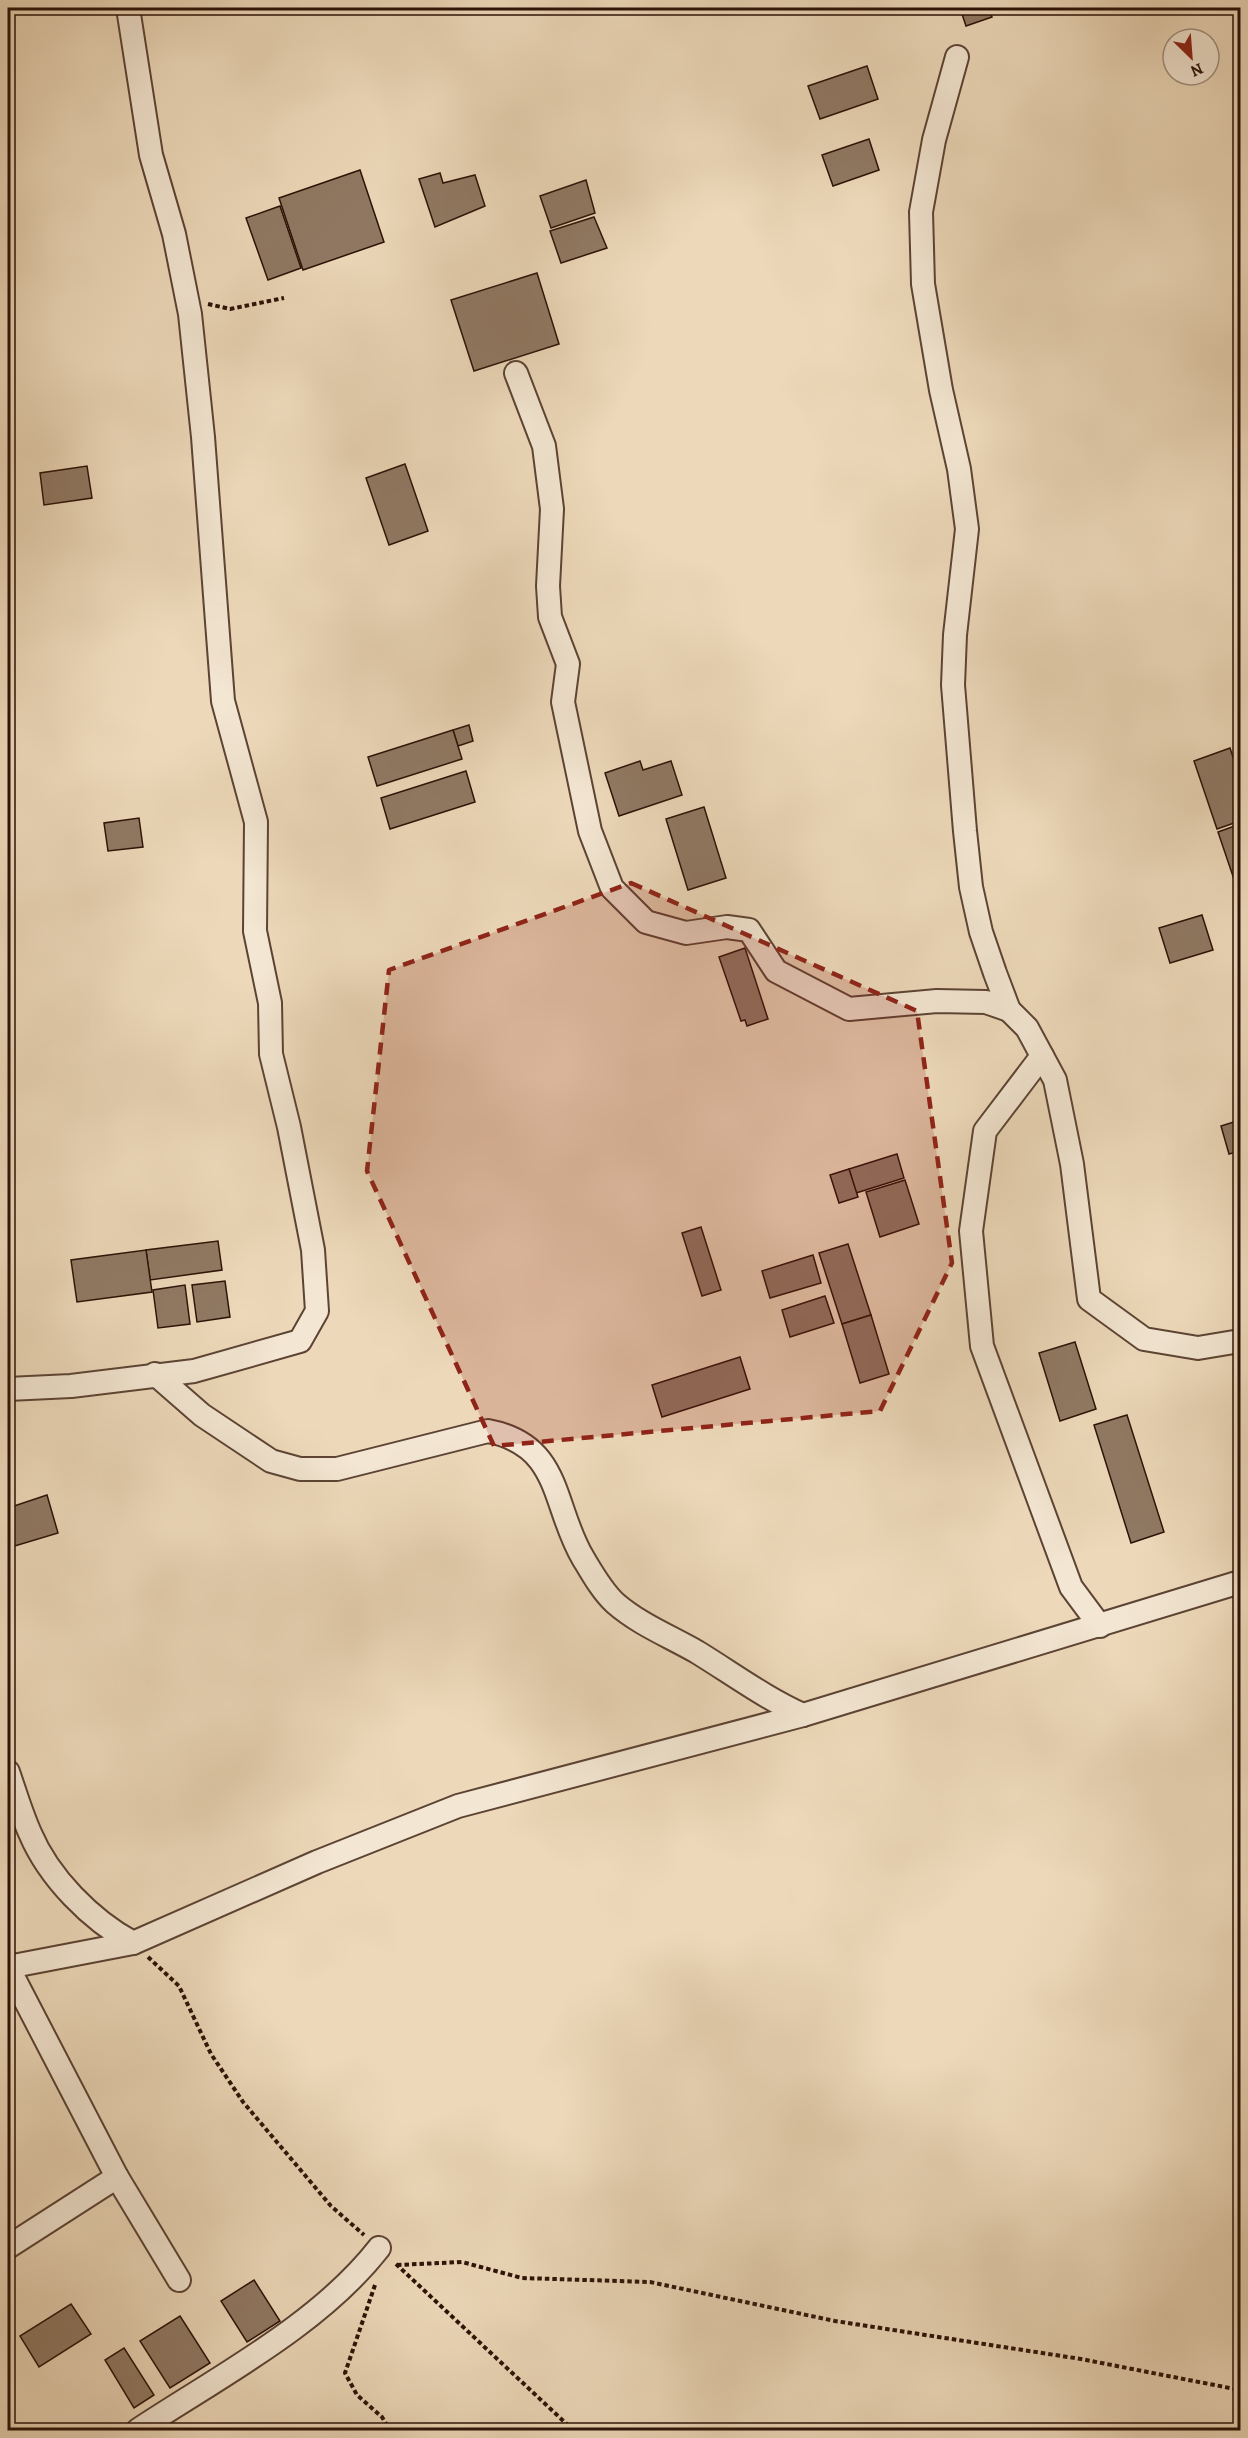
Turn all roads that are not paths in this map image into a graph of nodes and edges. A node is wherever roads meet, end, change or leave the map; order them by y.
1 (128, 8) edge
2 (957, 57) dead end
3 (516, 373) dead end
4 (1009, 1010) junction
5 (1042, 1056) junction
6 (1240, 1341) edge
7 (155, 1374) junction
8 (8, 1389) edge
9 (1240, 1582) edge
10 (1100, 1626) junction
11 (803, 1715) junction
12 (8, 1772) edge
13 (133, 1943) junction
14 (8, 1967) edge
15 (117, 2177) junction
16 (8, 2247) edge
17 (379, 2248) road end
18 (179, 2280) dead end
19 (138, 2430) edge

1 - 7 street
2 - 4 street
3 - 4 street
4 - 5 street
5 - 6 street
5 - 10 street
7 - 8 street
7 - 11 street
9 - 10 street
10 - 11 street
11 - 13 street
12 - 13 street
13 - 14 street
14 - 15 street
15 - 16 street
15 - 18 street
17 - 19 street

